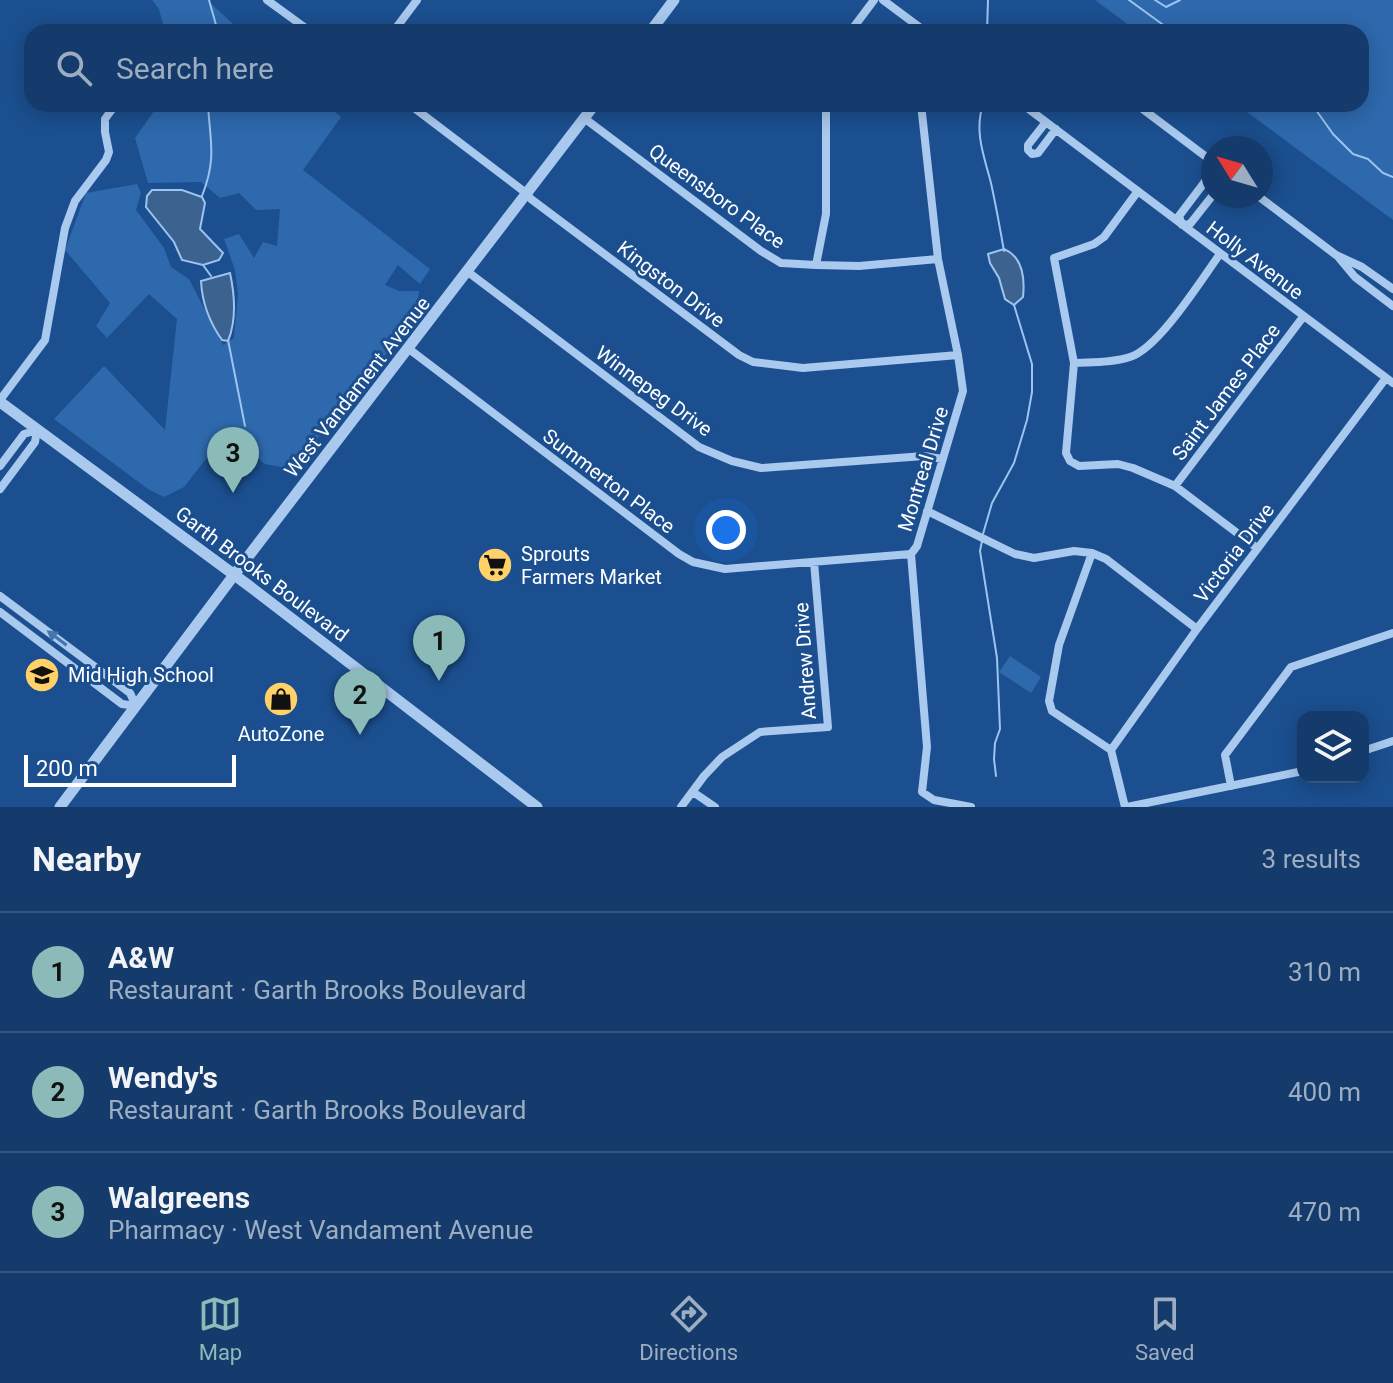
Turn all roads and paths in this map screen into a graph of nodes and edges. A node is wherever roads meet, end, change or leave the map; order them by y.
1 (417, 0) edge
2 (674, 0) edge
3 (874, 0) edge
4 (883, 0) edge
5 (271, 1) edge
6 (301, 24) edge
7 (399, 24) edge
8 (656, 24) edge
9 (856, 24) edge
10 (915, 24) edge
11 (110, 112) edge
12 (420, 112) edge
13 (589, 112) edge
14 (826, 112) edge
15 (922, 112) edge
16 (1033, 112) edge
17 (1147, 112) edge
18 (584, 118) junction
19 (1046, 122) junction
20 (1056, 129) junction
21 (1201, 153) edge
22 (1201, 187) edge
23 (1138, 191) junction
24 (526, 193) junction
25 (1273, 207) edge
26 (1203, 208) edge
27 (1182, 225) junction
28 (1220, 254) junction
29 (1336, 255) junction
30 (938, 259) junction
31 (816, 265) junction
32 (468, 272) junction
33 (1393, 289) edge
34 (1393, 306) edge
35 (1303, 317) junction
36 (409, 349) junction
37 (958, 355) junction
38 (1074, 363) junction
39 (1390, 381) edge
40 (0, 401) edge
41 (37, 430) junction
42 (8, 456) junction
43 (943, 459) junction
44 (18, 464) junction
45 (0, 466) edge
46 (1175, 486) junction
47 (0, 489) edge
48 (927, 511) junction
49 (1257, 548) junction
50 (1092, 553) junction
51 (911, 554) junction
52 (814, 562) junction
53 (234, 575) junction
54 (0, 596) edge
55 (0, 612) edge
56 (33, 620) junction
57 (1197, 629) junction
58 (25, 631) junction
59 (1393, 633) edge
60 (86, 660) junction
61 (78, 671) junction
62 (136, 706) junction
63 (1393, 741) edge
64 (1369, 749) edge
65 (1111, 750) junction
66 (1297, 772) edge
67 (1231, 786) junction
68 (693, 792) junction
69 (60, 807) edge
70 (537, 807) edge
71 (681, 807) edge
72 (715, 807) edge
73 (971, 807) edge
74 (1126, 807) edge

1 - 7 street
2 - 8 street
3 - 9 street
4 - 10 street
5 - 6 street
11 - 40 street
12 - 24 street, Kingston Drive
13 - 18 street, West Vandament Avenue
14 - 31 street
15 - 30 street, Montreal Drive
16 - 19 street, Holly Avenue
17 - 21 street
18 - 24 street, West Vandament Avenue
18 - 31 street, Queensboro Place
19 - 20 street, Holly Avenue
19 - 20 street
20 - 23 street, Holly Avenue
22 - 27 street
23 - 27 street, Holly Avenue
23 - 38 street
24 - 32 street, West Vandament Avenue
24 - 37 street, Kingston Drive
25 - 29 street
26 - 27 street
27 - 28 street, Holly Avenue
28 - 35 street, Holly Avenue
28 - 38 street
29 - 33 street
29 - 34 street
30 - 31 street, Queensboro Place
30 - 37 street, Montreal Drive
32 - 36 street, West Vandament Avenue
32 - 43 street, Winnepeg Drive
35 - 39 street, Holly Avenue
35 - 46 street, Saint James Place
36 - 52 street, Summerton Place
36 - 53 street, West Vandament Avenue
37 - 43 street, Montreal Drive
38 - 46 street
39 - 49 street, Victoria Drive
40 - 41 street, Garth Brooks Boulevard
41 - 42 street
41 - 44 street
41 - 53 street, Garth Brooks Boulevard
42 - 44 street
42 - 45 street
43 - 48 street, Montreal Drive
44 - 47 street
46 - 49 street
48 - 50 street
48 - 51 street, Montreal Drive
49 - 57 street, Victoria Drive
50 - 57 street
50 - 65 street
51 - 52 street, Summerton Place
51 - 73 street, Montreal Drive
52 - 68 street, Andrew Drive
53 - 62 street, West Vandament Avenue
53 - 70 street, Garth Brooks Boulevard
54 - 56 street
55 - 58 street
56 - 58 street
60 -> 56 street
57 - 65 street, Victoria Drive
58 - 61 street
59 - 67 street
60 - 61 street
60 - 62 street
61 - 62 street
62 - 69 street, West Vandament Avenue
63 - 64 street
65 - 74 street
66 - 67 street
67 - 74 street
68 - 71 street, Andrew Drive
68 - 72 street

